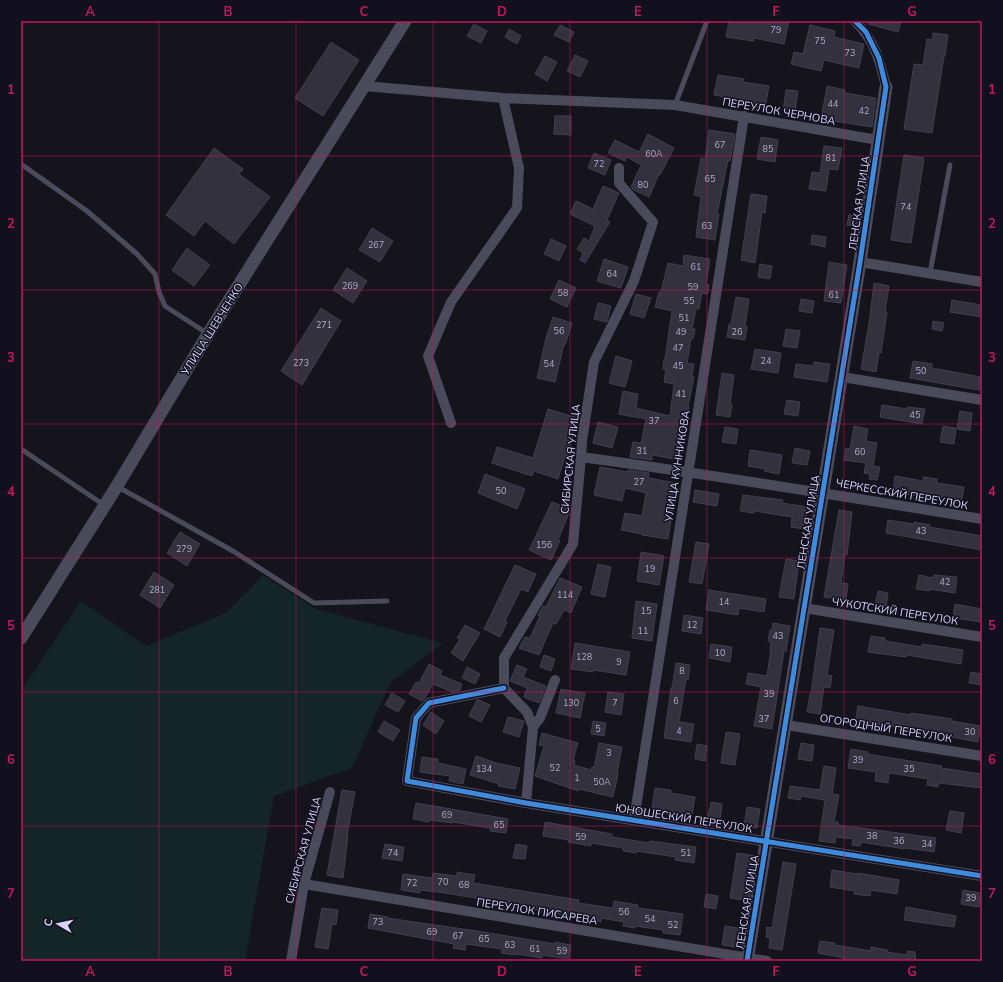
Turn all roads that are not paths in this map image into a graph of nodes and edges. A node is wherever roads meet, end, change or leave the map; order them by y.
1 (405, 21) edge
2 (707, 21) edge
3 (855, 21) edge
4 (364, 86) junction
5 (886, 87) joint
6 (503, 98) junction
7 (675, 105) junction
8 (744, 116) junction
9 (878, 140) junction
10 (21, 164) edge
11 (950, 165) dead end
12 (618, 168) dead end
13 (860, 262) junction
14 (930, 273) junction
15 (982, 282) edge
16 (208, 334) junction
17 (842, 377) junction
18 (982, 400) edge
19 (451, 423) dead end
20 (21, 449) edge
21 (582, 457) junction
22 (688, 472) junction
23 (117, 486) junction
24 (822, 492) junction
25 (104, 505) junction
26 (982, 519) edge
27 (387, 602) dead end
28 (804, 608) junction
29 (982, 637) edge
30 (21, 638) edge
31 (555, 680) dead end
32 (504, 688) junction
33 (786, 724) junction
34 (533, 727) junction
35 (982, 756) edge
36 (330, 792) dead end
37 (526, 803) junction
38 (634, 820) junction
39 (766, 842) junction
40 (982, 876) edge
41 (304, 884) junction
42 (748, 959) edge
43 (291, 961) edge
44 (767, 961) edge

1 - 4 street, УЛИЦА ШЕВЧЕНКО
2 - 7 lane
3 - 5 street
4 - 6 street, ПЕРЕУЛОК ЧЕРНОВА
4 - 16 street, УЛИЦА ШЕВЧЕНКО
5 - 9 street, ЛЕНСКАЯ УЛИЦА
6 - 7 street, ПЕРЕУЛОК ЧЕРНОВА
6 - 19 street
7 - 8 street, ПЕРЕУЛОК ЧЕРНОВА
8 - 9 street, ПЕРЕУЛОК ЧЕРНОВА
8 - 22 street, УЛИЦА КУННИКОВА
9 - 13 street, ЛЕНСКАЯ УЛИЦА
10 - 16 lane
11 - 14 lane
12 - 21 street, СИБИРСКАЯ УЛИЦА
13 - 14 street
13 - 17 street, ЛЕНСКАЯ УЛИЦА
14 - 15 street
16 - 23 street, УЛИЦА ШЕВЧЕНКО
17 - 18 street
17 - 24 street, ЛЕНСКАЯ УЛИЦА
20 - 25 lane
21 - 22 street, ЧЕРКЕССКИЙ ПЕРЕУЛОК
21 - 32 street, СИБИРСКАЯ УЛИЦА
22 - 24 street, ЧЕРКЕССКИЙ ПЕРЕУЛОК
22 - 38 street, УЛИЦА КУННИКОВА
23 - 25 street, УЛИЦА ШЕВЧЕНКО
23 - 27 lane
24 - 26 street, ЧЕРКЕССКИЙ ПЕРЕУЛОК
24 - 28 street, ЛЕНСКАЯ УЛИЦА
25 - 30 street, УЛИЦА ШЕВЧЕНКО
28 - 29 street, ЧУКОТСКИЙ ПЕРЕУЛОК
28 - 33 street, ЛЕНСКАЯ УЛИЦА
31 - 34 street
32 - 34 street
32 - 37 street, ЮНОШЕСКИЙ ПЕРЕУЛОК
33 - 35 street, ОГОРОДНЫЙ ПЕРЕУЛОК
33 - 39 street, ЛЕНСКАЯ УЛИЦА
34 - 37 street
36 - 41 street, СИБИРСКАЯ УЛИЦА
37 - 38 street, ЮНОШЕСКИЙ ПЕРЕУЛОК
38 - 39 street, ЮНОШЕСКИЙ ПЕРЕУЛОК
39 - 40 street, ЮНОШЕСКИЙ ПЕРЕУЛОК
39 - 42 street, ЛЕНСКАЯ УЛИЦА
41 - 42 street, ПЕРЕУЛОК ПИСАРЕВА
41 - 43 street, СИБИРСКАЯ УЛИЦА
42 - 44 street, ПЕРЕУЛОК ПИСАРЕВА

